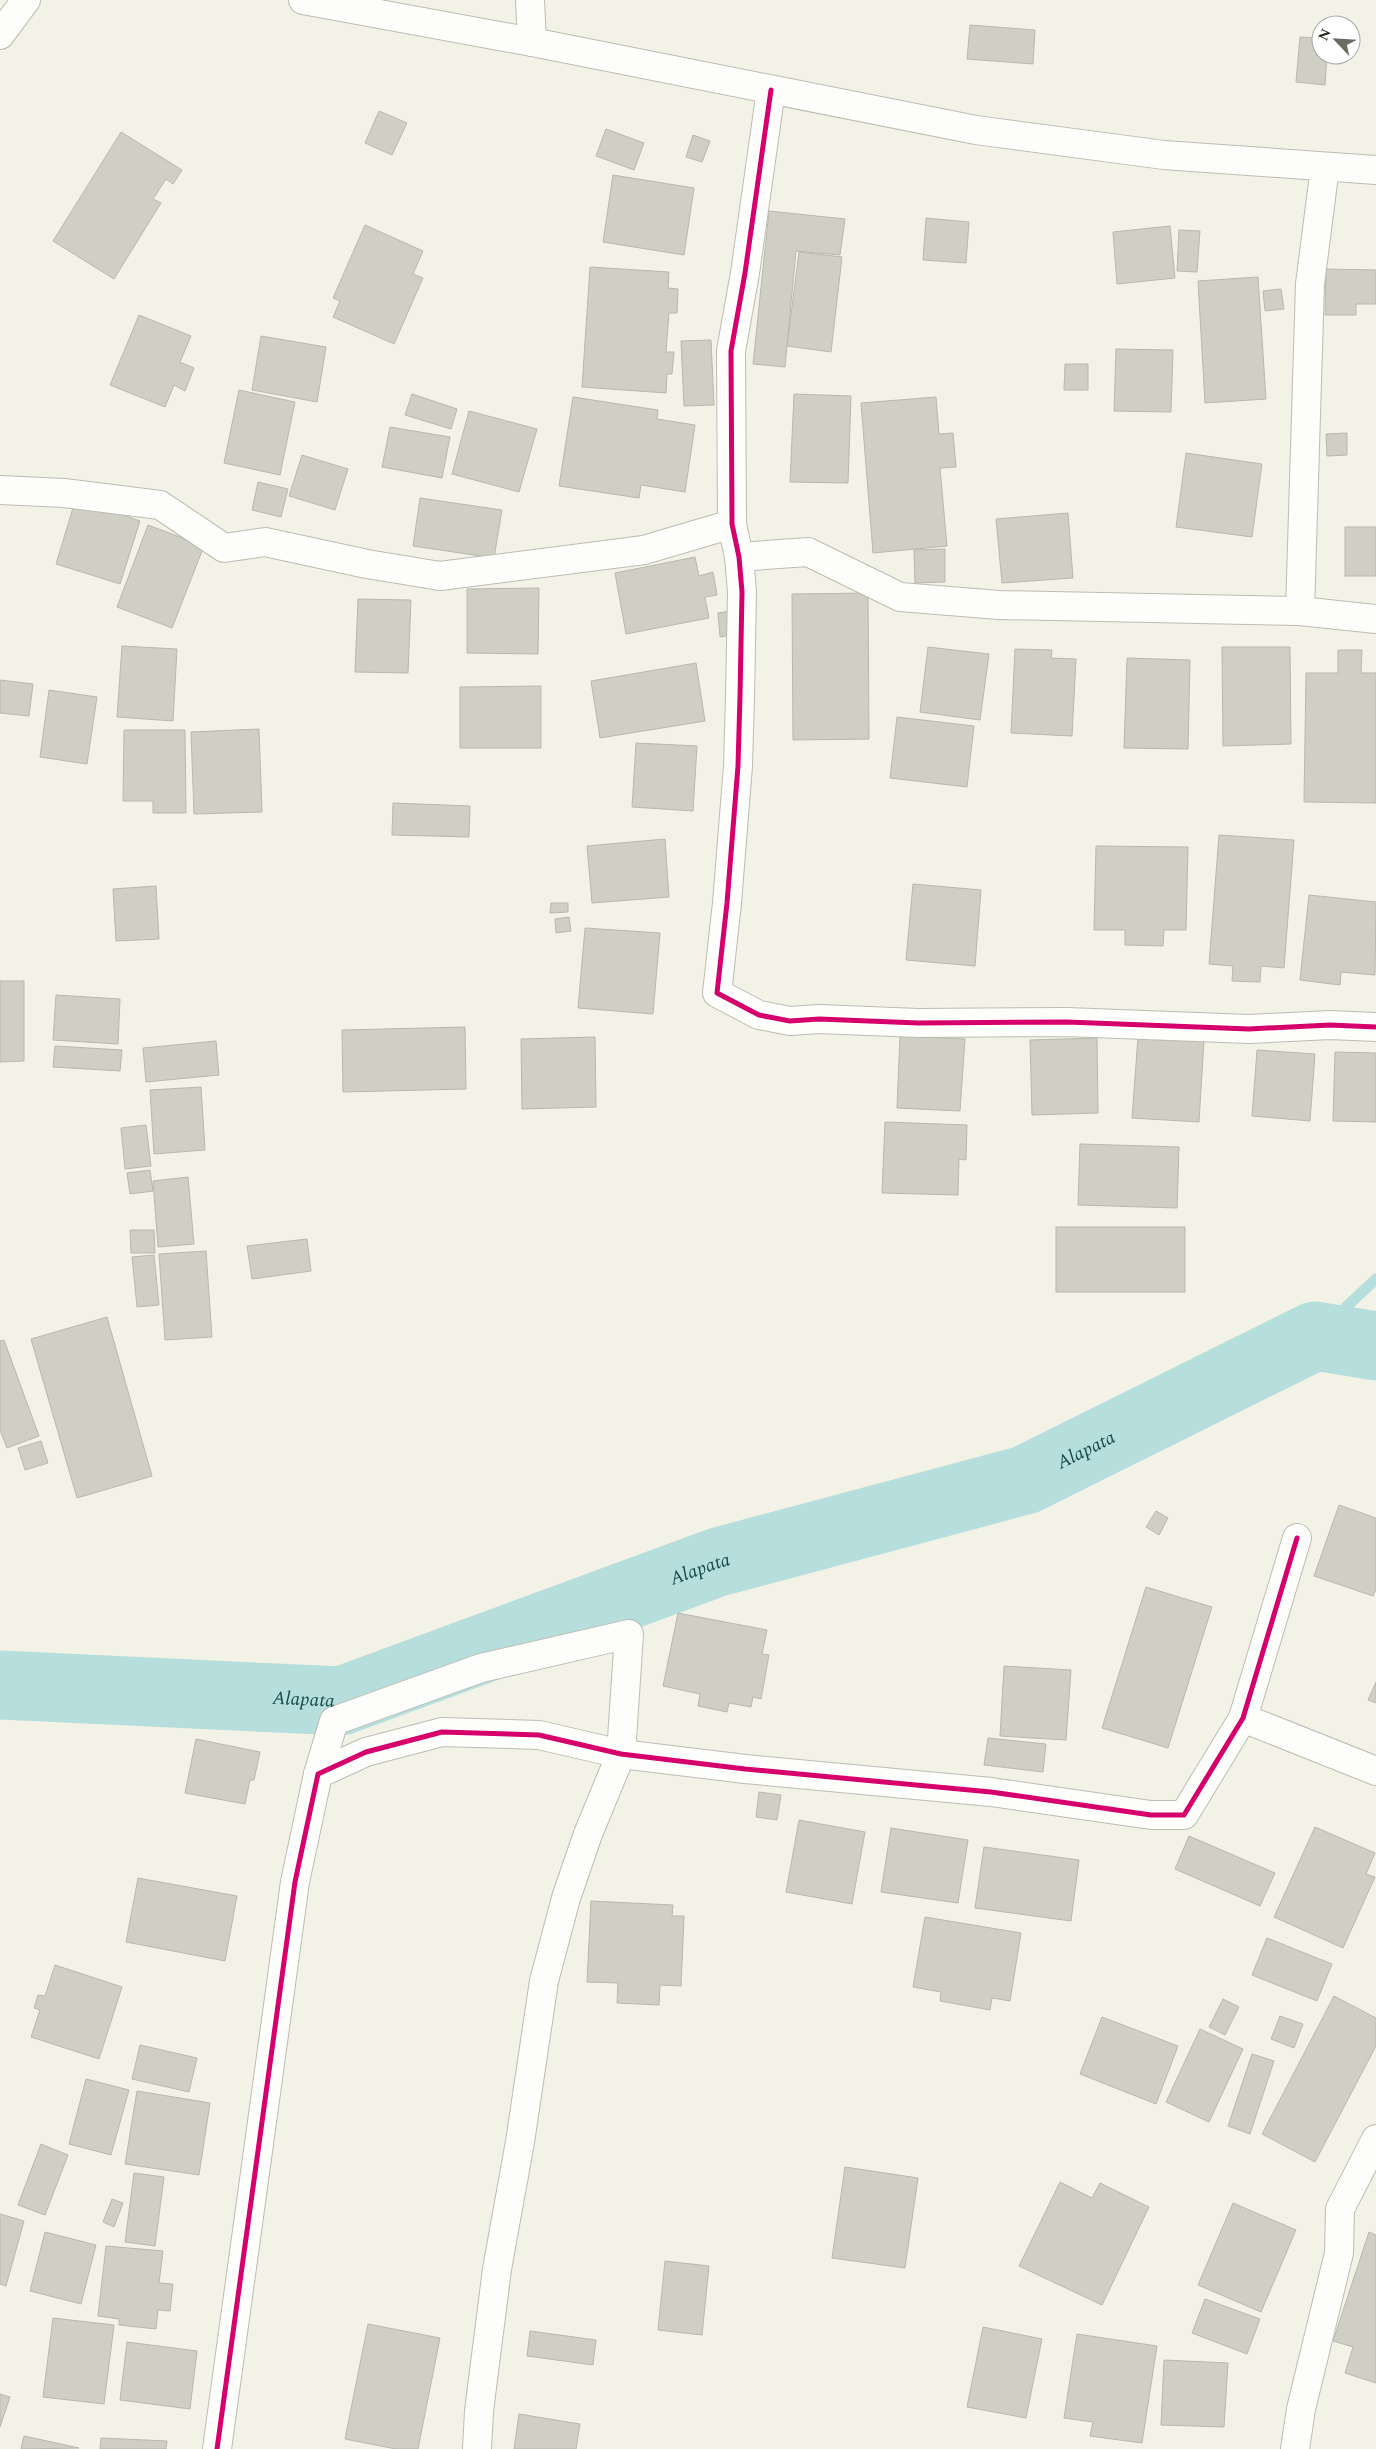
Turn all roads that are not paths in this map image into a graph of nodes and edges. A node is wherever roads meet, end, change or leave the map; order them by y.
1 (26, 0) edge
2 (303, 0) edge
3 (530, 0) edge
4 (0, 35) edge
5 (532, 42) junction
6 (770, 90) junction
7 (1325, 167) junction
8 (1376, 170) edge
9 (0, 490) edge
10 (732, 524) junction
11 (740, 557) junction
12 (1300, 611) junction
13 (1376, 619) edge
14 (1376, 1027) edge
15 (1297, 1538) dead end
16 (1243, 1718) junction
17 (621, 1754) junction
18 (1376, 1771) edge
19 (318, 1774) junction
20 (1376, 2139) edge
21 (218, 2449) edge
22 (477, 2449) edge
23 (1295, 2449) edge

1 - 4 street
2 - 5 street
3 - 5 street
5 - 6 street
6 - 7 street
6 - 10 street
7 - 8 street
7 - 12 street
9 - 10 street
10 - 11 street
11 - 12 street
11 - 14 street
12 - 13 street
15 - 16 street
16 - 17 street
16 - 18 street
17 - 19 street
17 - 19 street
17 - 22 street
19 - 21 street
20 - 23 street

